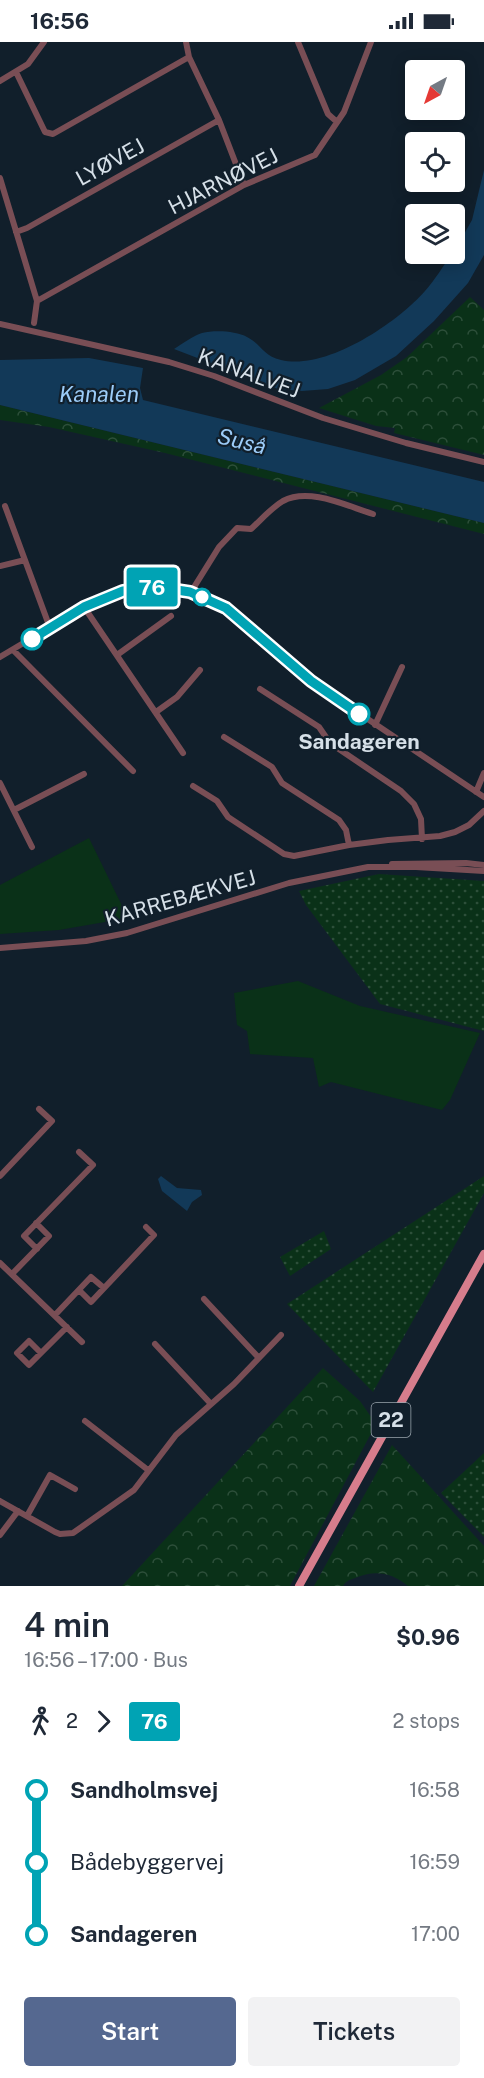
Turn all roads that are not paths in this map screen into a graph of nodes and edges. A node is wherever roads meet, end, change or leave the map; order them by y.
1 (44, 42) edge
2 (186, 42) edge
3 (298, 42) edge
4 (371, 42) edge
5 (189, 57) junction
6 (16, 72) junction
7 (0, 81) edge
8 (219, 120) junction
9 (337, 122) junction
10 (0, 178) edge
11 (244, 185) junction
12 (16, 232) junction
13 (37, 301) junction
14 (34, 323) dead end
15 (0, 324) edge
16 (484, 462) edge
17 (5, 506) dead end
18 (373, 514) dead end
19 (25, 560) junction
20 (0, 566) edge
21 (190, 592) junction
22 (84, 607) junction
23 (171, 616) dead end
24 (50, 628) junction
25 (13, 650) junction
26 (117, 655) junction
27 (0, 657) edge
28 (402, 667) dead end
29 (200, 670) dead end
30 (260, 689) dead end
31 (156, 712) junction
32 (375, 725) junction
33 (224, 737) dead end
34 (183, 753) dead end
35 (133, 771) dead end
36 (484, 773) edge
37 (84, 774) dead end
38 (0, 783) edge
39 (193, 786) dead end
40 (476, 792) junction
41 (484, 797) edge
42 (14, 810) junction
43 (484, 812) edge
44 (422, 839) junction
45 (349, 845) junction
46 (32, 847) dead end
47 (484, 865) edge
48 (368, 867) junction
49 (484, 871) edge
50 (0, 948) edge
51 (39, 1109) dead end
52 (79, 1152) dead end
53 (0, 1176) edge
54 (36, 1223) junction
55 (146, 1227) dead end
56 (37, 1249) junction
57 (484, 1254) edge
58 (0, 1263) edge
59 (12, 1274) junction
60 (104, 1288) junction
61 (79, 1290) junction
62 (204, 1299) dead end
63 (55, 1316) junction
64 (66, 1327) junction
65 (281, 1335) dead end
66 (82, 1342) dead end
67 (155, 1344) dead end
68 (41, 1353) dead end
69 (259, 1358) junction
70 (211, 1404) junction
71 (85, 1421) dead end
72 (148, 1470) junction
73 (75, 1489) dead end
74 (0, 1501) edge
75 (18, 1511) junction
76 (27, 1516) junction
77 (0, 1535) edge
78 (299, 1586) edge

1 - 6 street
2 - 5 street
3 - 9 street
4 - 9 street, HJARNØVEJ
5 - 6 street
5 - 8 street
6 - 7 street
8 - 11 street
8 - 12 street, LYØVEJ
9 - 11 street, HJARNØVEJ
10 - 12 street
11 - 13 street, HJARNØVEJ
12 - 13 street
13 - 14 street
15 - 16 street, KANALVEJ
17 - 19 street
18 - 21 street
19 - 20 street
19 - 24 street
21 - 22 street
21 - 32 street
22 - 24 street
22 - 26 street
23 - 26 street
24 - 25 street
25 - 27 street
25 - 35 street
26 - 31 street
28 - 32 street
29 - 31 street
30 - 44 street
31 - 34 street
32 - 40 street
33 - 45 street
36 - 40 street
37 - 42 street
38 - 42 street
39 - 45 street
40 - 41 street
42 - 46 street
43 - 44 street
44 - 45 street
47 - 48 street, KARREBÆKVEJ
48 - 49 street, KARREBÆKVEJ
48 - 50 street, KARREBÆKVEJ
51 - 53 street
52 - 54 street
54 - 56 street
54 - 56 street
55 - 60 street
56 - 59 street
57 - 78 main road, 22
58 - 59 street
59 - 63 street
60 - 61 street
60 - 61 street
61 - 63 street
62 - 69 street
63 - 64 street
64 - 66 street
64 - 68 street
65 - 69 street
67 - 70 street
69 - 70 street
70 - 72 street
71 - 72 street
72 - 76 street
73 - 76 street
74 - 75 street
75 - 76 street
75 - 77 street

